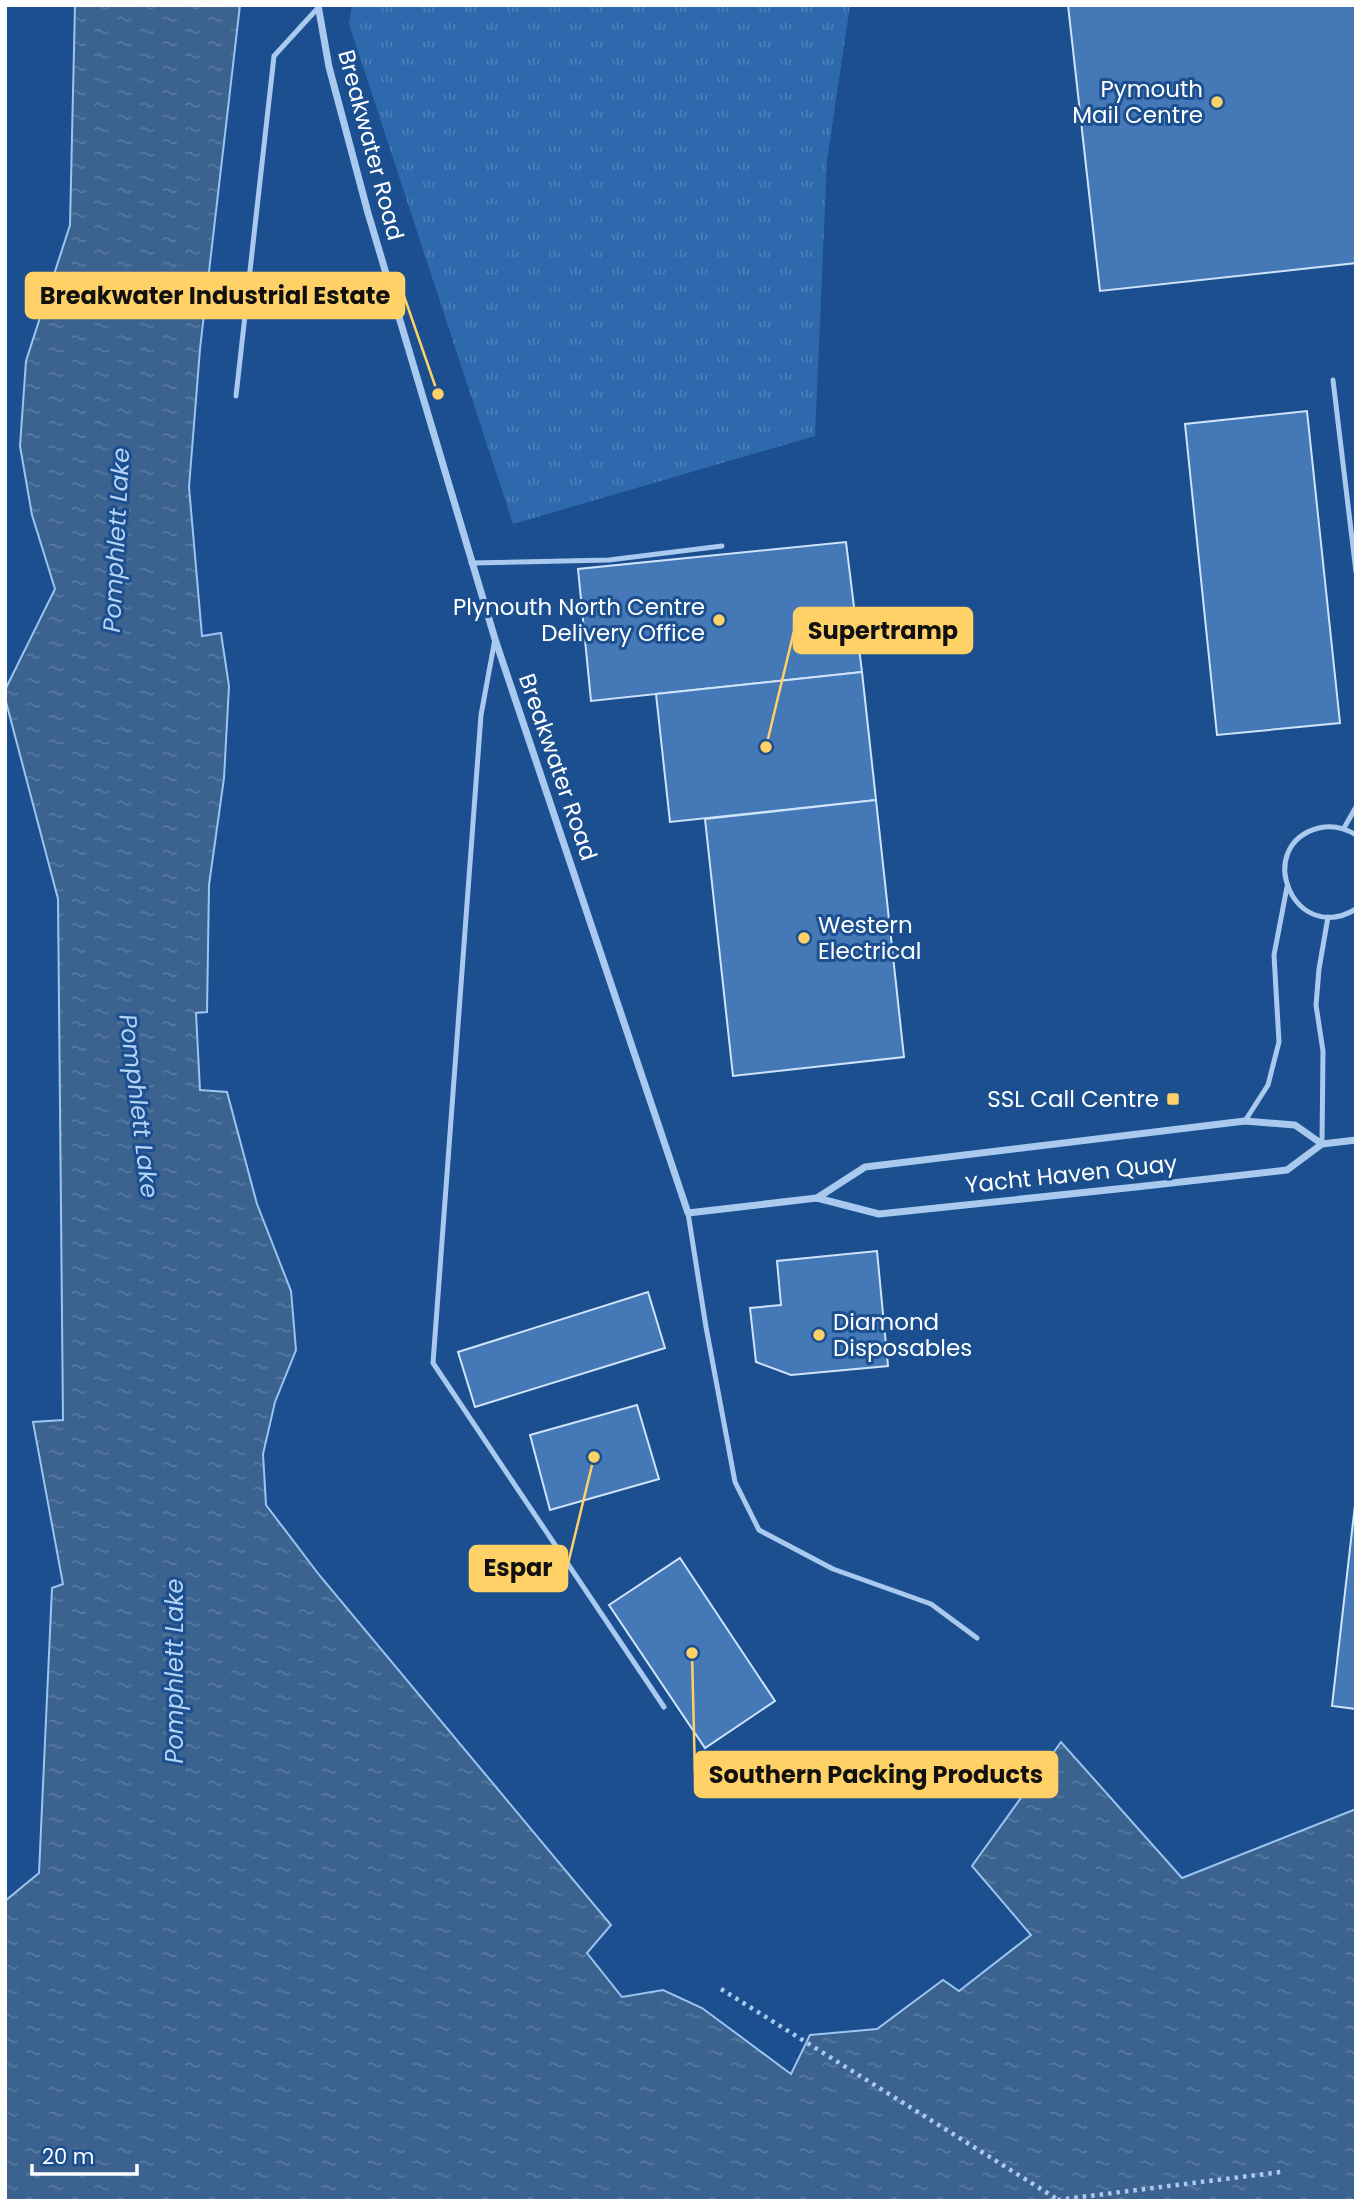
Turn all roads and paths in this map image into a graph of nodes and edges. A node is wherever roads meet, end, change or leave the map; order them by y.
1 (318, 7) edge
2 (1333, 380) dead end
3 (236, 396) dead end
4 (722, 546) dead end
5 (471, 563) junction
6 (1356, 572) edge
7 (495, 639) junction
8 (1356, 807) edge
9 (1344, 828) junction
10 (1356, 835) edge
11 (1287, 887) junction
12 (1356, 909) edge
13 (1328, 917) junction
14 (1245, 1121) junction
15 (1356, 1140) edge
16 (1322, 1144) junction
17 (817, 1198) junction
18 (688, 1213) junction
19 (976, 1638) dead end
20 (664, 1707) dead end
21 (721, 1989) dead end
22 (1281, 2172) dead end
23 (1057, 2199) edge
24 (1049, 2201) edge

1 - 3 lane
1 - 5 street, Breakwater Road
2 - 6 lane
4 - 5 lane
5 - 7 street, Breakwater Road
7 - 18 street, Breakwater Road
7 - 20 lane
8 - 9 lane
9 - 10 lane
9 - 11 lane
11 - 13 lane
11 - 14 lane
12 - 13 lane
13 - 16 lane
14 - 16 street, Yacht Haven Quay
14 - 17 street, Yacht Haven Quay
15 - 16 street, Yacht Haven Quay
16 - 17 street, Yacht Haven Quay
17 - 18 street, Yacht Haven Quay
18 - 19 lane
21 - 23 path
22 - 23 path
23 - 24 path

